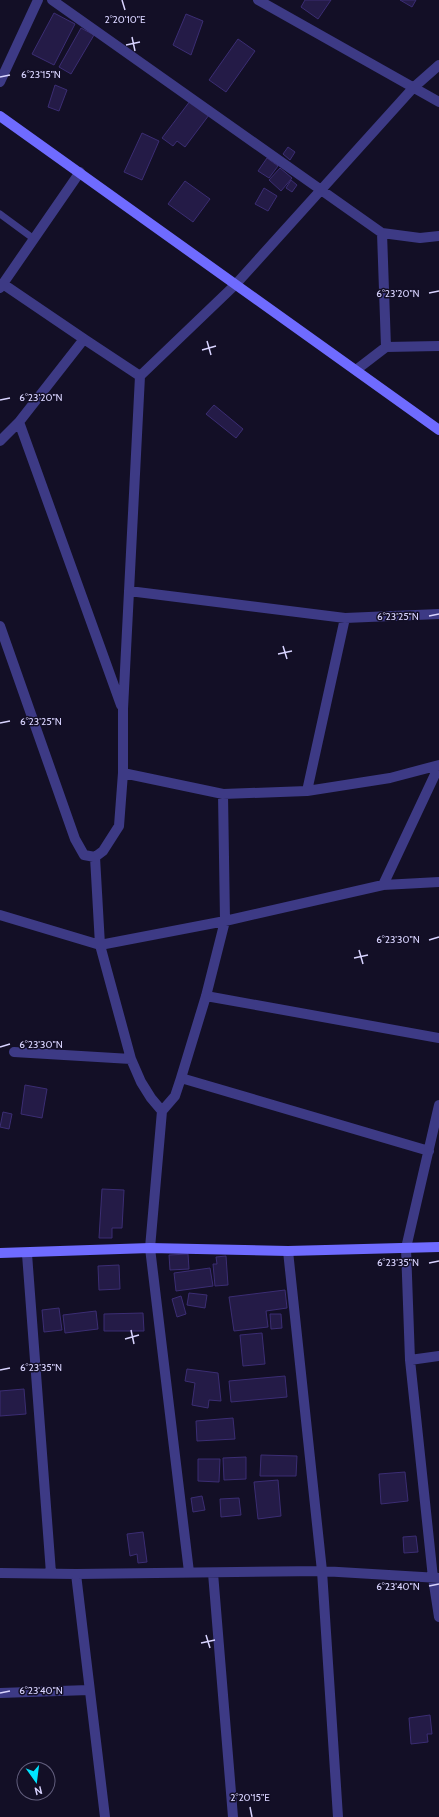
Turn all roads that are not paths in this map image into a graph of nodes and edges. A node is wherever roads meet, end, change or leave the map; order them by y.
1 (38, 0) edge
2 (52, 0) edge
3 (258, 0) edge
4 (439, 64) edge
5 (0, 82) edge
6 (413, 88) junction
7 (439, 102) edge
8 (0, 116) edge
9 (80, 172) junction
10 (320, 190) junction
11 (0, 214) edge
12 (382, 233) junction
13 (439, 236) edge
14 (34, 239) junction
15 (236, 284) junction
16 (1, 286) edge
17 (84, 339) junction
18 (439, 346) edge
19 (386, 347) junction
20 (356, 370) junction
21 (140, 376) junction
22 (19, 422) junction
23 (439, 430) edge
24 (0, 441) edge
25 (129, 591) junction
26 (439, 614) edge
27 (345, 618) junction
28 (0, 626) edge
29 (123, 709) junction
30 (439, 765) edge
31 (123, 773) junction
32 (307, 791) junction
33 (223, 794) junction
34 (95, 857) junction
35 (439, 882) edge
36 (383, 885) junction
37 (0, 915) edge
38 (225, 921) junction
39 (100, 945) junction
40 (206, 996) junction
41 (439, 1038) edge
42 (14, 1052) dead end
43 (131, 1059) junction
44 (181, 1078) junction
45 (439, 1105) edge
46 (162, 1111) junction
47 (429, 1151) junction
48 (439, 1247) edge
49 (150, 1248) junction
50 (406, 1248) junction
51 (288, 1251) junction
52 (0, 1253) edge
53 (27, 1254) junction
54 (439, 1356) edge
55 (410, 1360) junction
56 (322, 1571) junction
57 (189, 1572) junction
58 (0, 1573) edge
59 (50, 1573) junction
60 (213, 1573) junction
61 (76, 1574) junction
62 (436, 1578) edge
63 (439, 1617) edge
64 (89, 1690) junction
65 (0, 1693) edge
66 (105, 1817) edge
67 (233, 1817) edge
68 (338, 1817) edge

1 - 5 street
2 - 10 street
3 - 6 street
4 - 6 street
6 - 7 street
6 - 10 street
8 - 9 main road
9 - 14 street
9 - 15 main road
10 - 12 street
10 - 15 street
11 - 14 lane
12 - 13 street
12 - 19 street
14 - 16 street
15 - 20 main road
15 - 21 street
16 - 17 street
17 - 21 street
17 - 22 street
18 - 19 street
19 - 20 street
20 - 23 main road
21 - 25 street
22 - 24 street
22 - 29 street
25 - 27 street
25 - 29 street
26 - 27 street
27 - 32 street
28 - 34 street
29 - 31 street
30 - 32 street
30 - 36 street
31 - 33 street
31 - 34 street
32 - 33 street
33 - 38 street
34 - 39 street
35 - 36 street
36 - 38 street
37 - 39 street
38 - 39 street
38 - 40 street
39 - 43 street
40 - 41 street
40 - 44 street
42 - 43 street
43 - 46 street
44 - 46 street
44 - 47 street
45 - 47 street
46 - 49 street
47 - 50 street
48 - 50 main road
49 - 51 main road
49 - 53 main road
49 - 57 street
50 - 51 main road
50 - 55 street
51 - 56 street
52 - 53 main road
53 - 59 street
54 - 55 street
55 - 62 street
56 - 60 street
56 - 62 street
56 - 68 street
57 - 60 street
57 - 61 street
58 - 59 street
59 - 61 street
60 - 67 street
61 - 64 street
62 - 63 street
64 - 65 street
64 - 66 street

